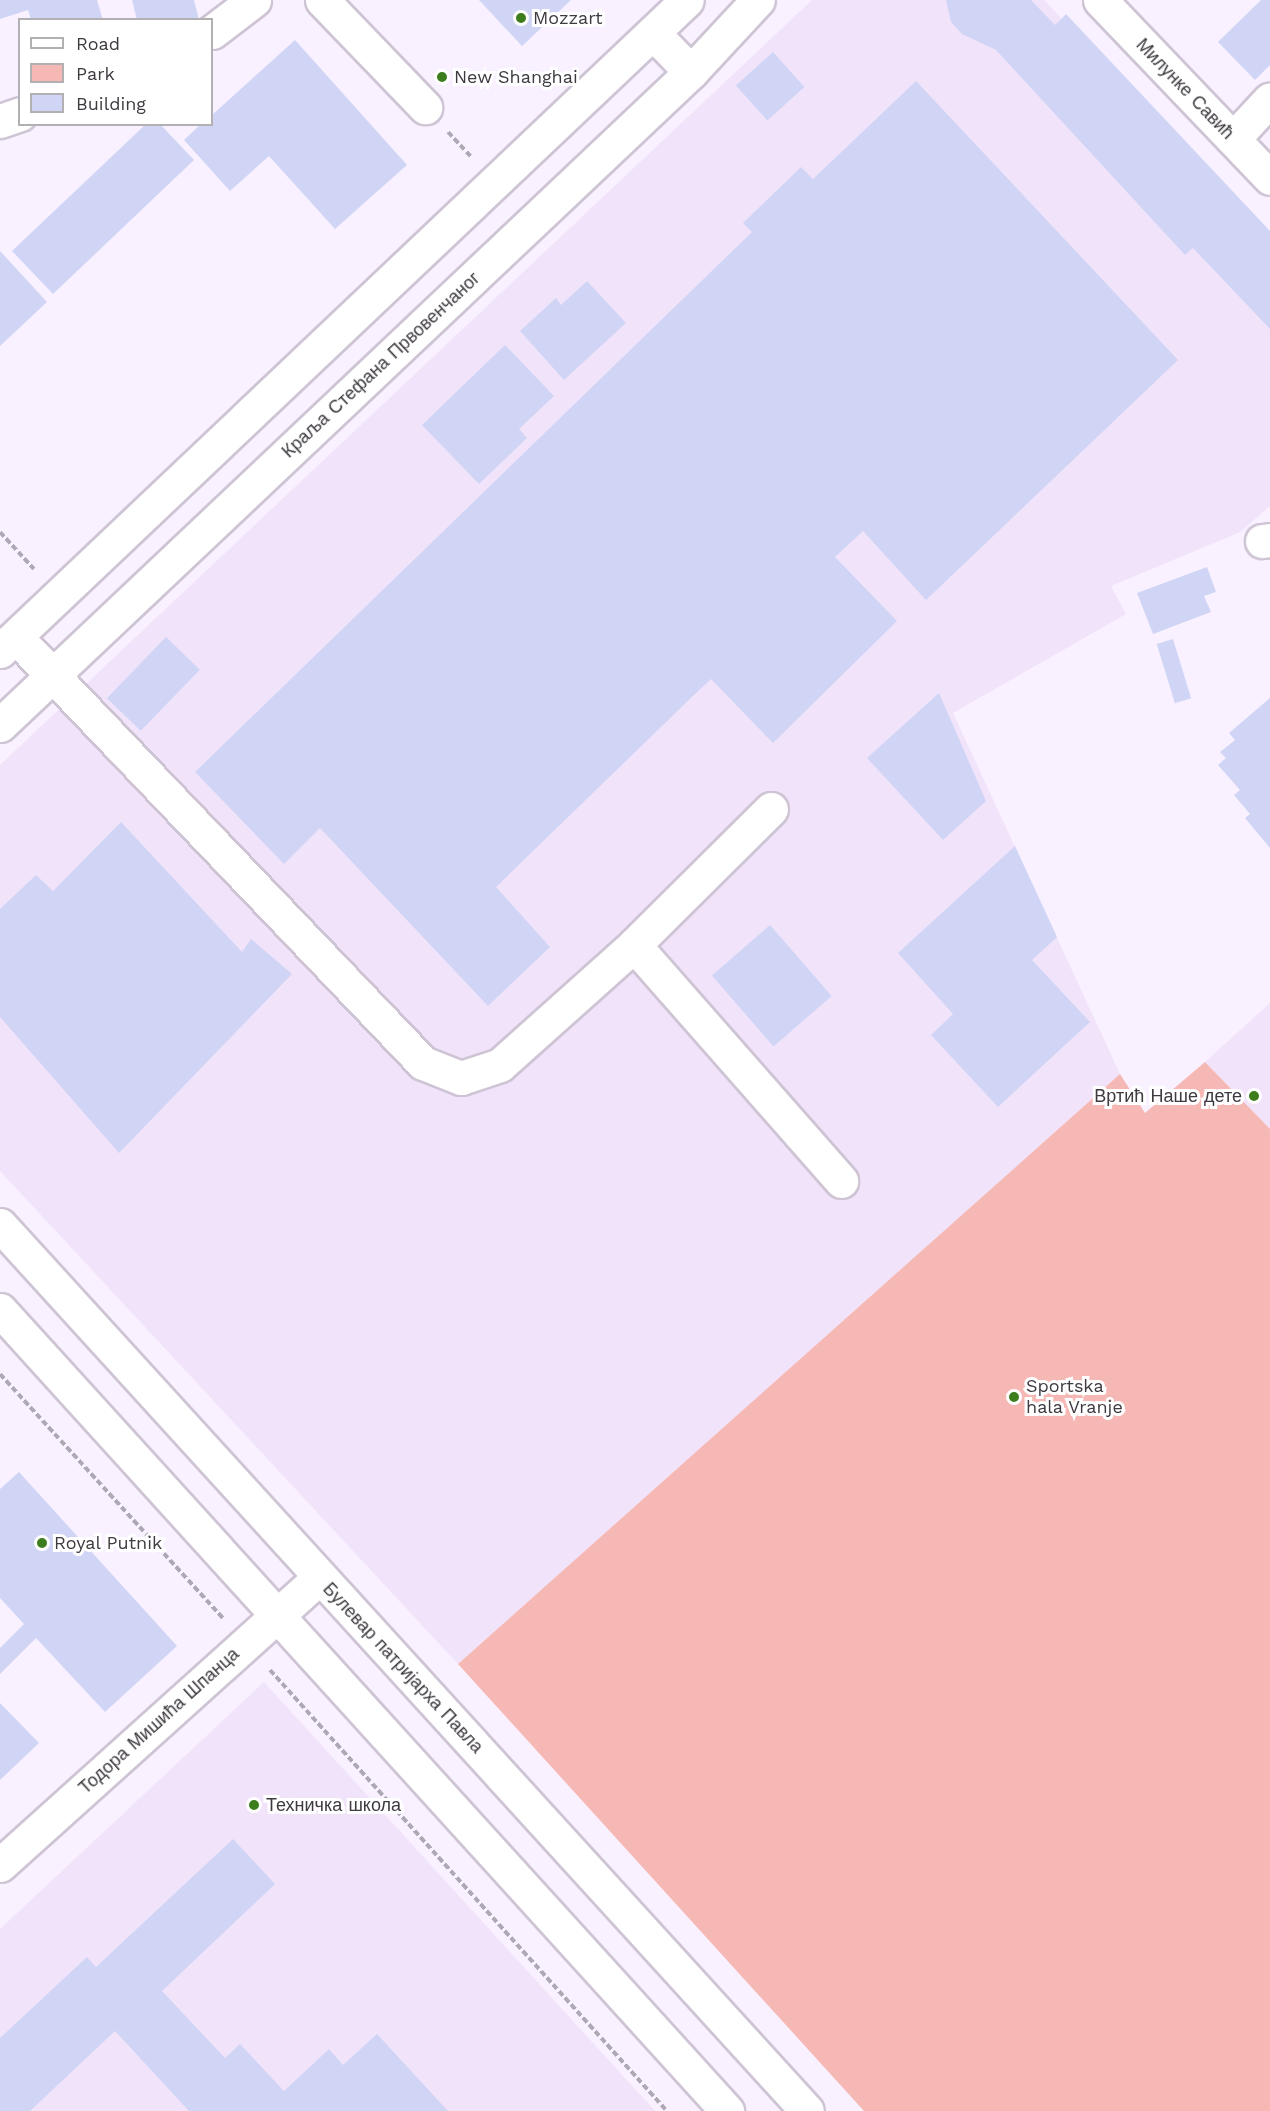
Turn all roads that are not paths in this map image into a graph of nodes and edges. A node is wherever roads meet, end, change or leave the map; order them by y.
1 (254, 0) edge
2 (322, 0) edge
3 (687, 0) edge
4 (758, 0) edge
5 (1101, 0) edge
6 (213, 31) edge
7 (652, 33) junction
8 (691, 72) junction
9 (1270, 99) edge
10 (425, 107) road end
11 (18, 115) edge
12 (0, 121) edge
13 (1233, 138) junction
14 (1270, 177) edge
15 (8, 644) edge
16 (53, 676) junction
17 (0, 725) edge
18 (771, 809) dead end
19 (634, 945) junction
20 (841, 1181) dead end
21 (0, 1225) edge
22 (0, 1310) edge
23 (319, 1578) junction
24 (279, 1612) junction
25 (0, 1865) edge
26 (727, 2111) edge
27 (807, 2111) edge

1 - 6 street
2 - 10 street
3 - 7 street
4 - 8 street, Краља Стефана Првовенчаног
5 - 13 street, Милунке Савић
7 - 8 street
7 - 15 street
8 - 16 street, Краља Стефана Првовенчаног
9 - 13 street
11 - 12 street
13 - 14 street, Милунке Савић
15 - 16 street
16 - 17 street, Краља Стефана Првовенчаног
16 - 19 street
18 - 19 street
19 - 20 street
21 - 23 street, Булевар патријарха Павла
22 - 24 street
23 - 24 street, Тодора Мишића Шпанца
23 - 27 street, Булевар патријарха Павла
24 - 25 street, Тодора Мишића Шпанца
24 - 26 street

